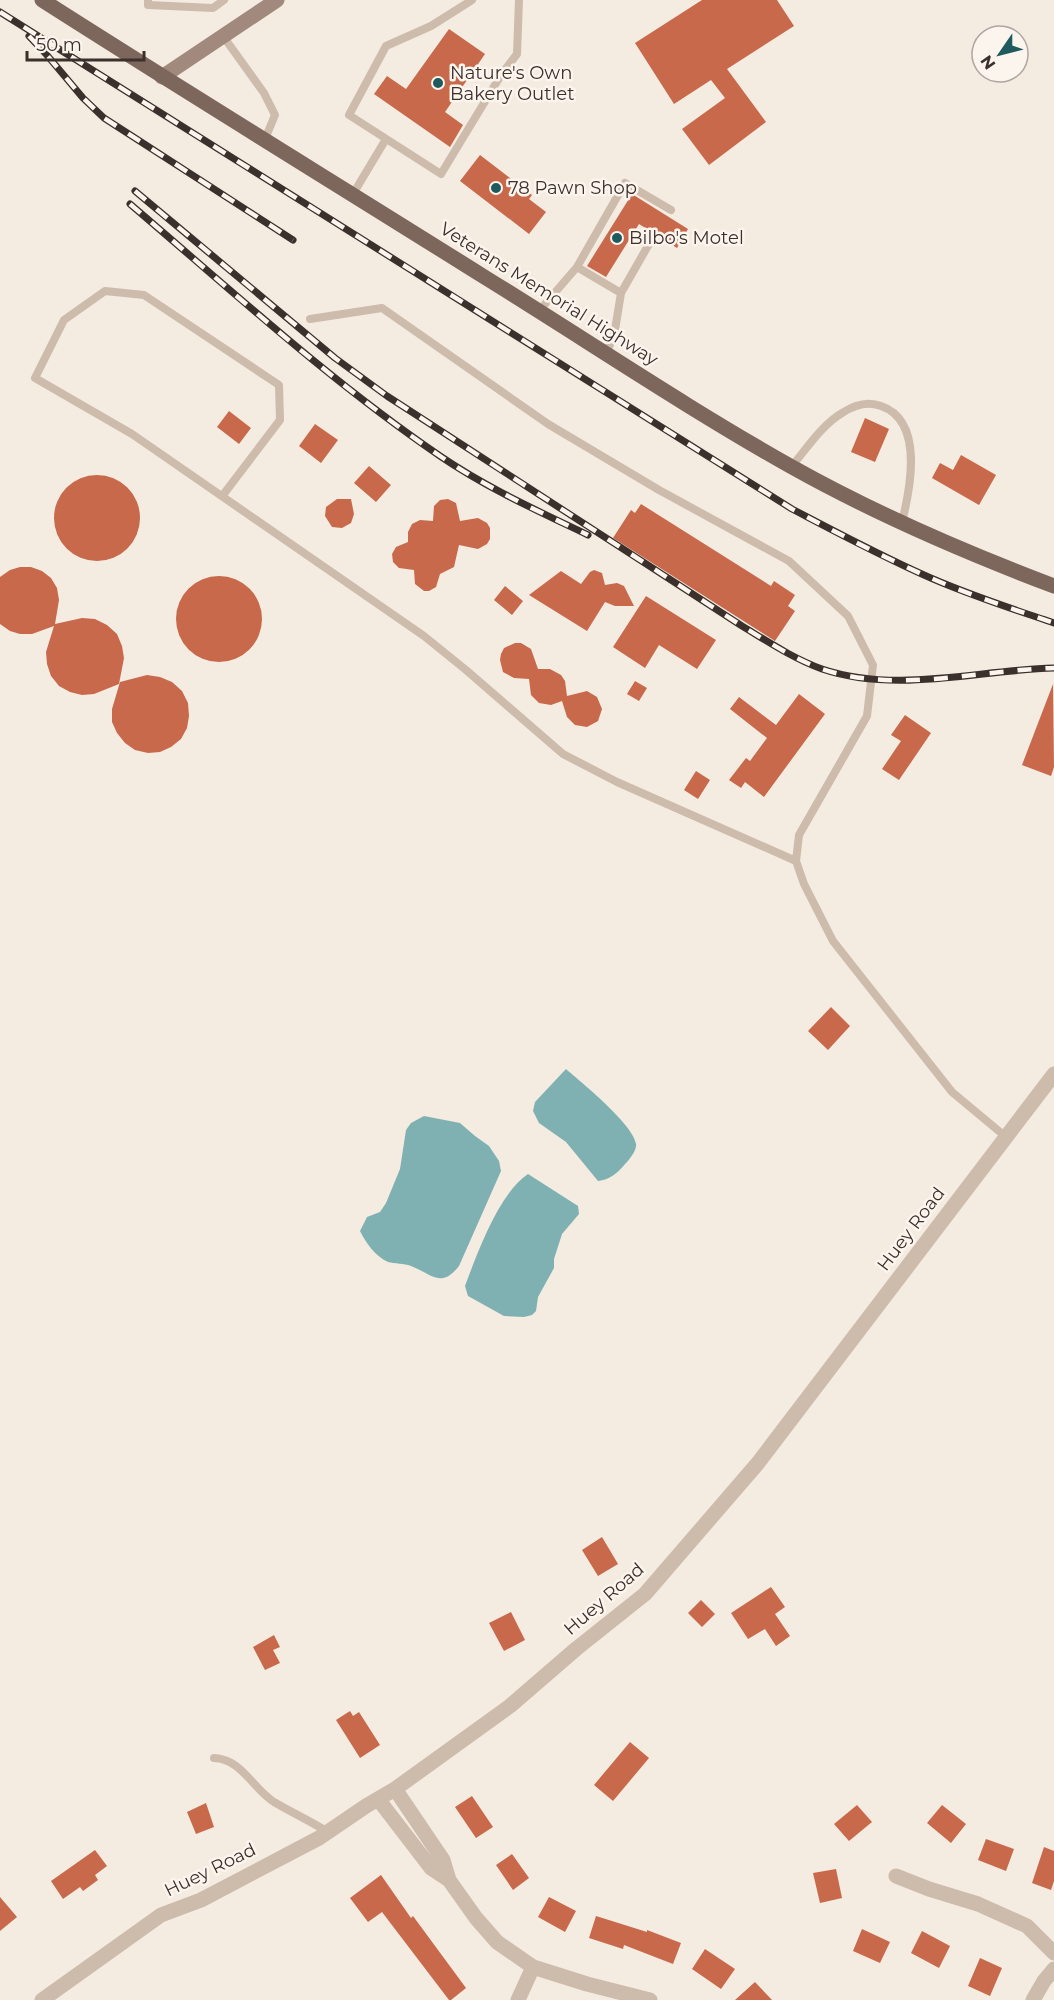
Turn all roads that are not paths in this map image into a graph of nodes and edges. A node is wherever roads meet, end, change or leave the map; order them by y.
1 (148, 0) edge
2 (224, 0) edge
3 (277, 0) edge
4 (472, 0) edge
5 (519, 0) edge
6 (50, 2) edge
7 (223, 36) junction
8 (162, 77) junction
9 (265, 139) junction
10 (386, 139) junction
11 (353, 194) junction
12 (671, 210) dead end
13 (649, 244) dead end
14 (577, 267) junction
15 (621, 293) junction
16 (539, 311) junction
17 (310, 319) dead end
18 (606, 353) junction
19 (792, 466) junction
20 (223, 495) junction
21 (902, 522) junction
22 (1054, 586) edge
23 (796, 861) junction
24 (1054, 1074) edge
25 (1006, 1137) junction
26 (214, 1758) dead end
27 (395, 1789) junction
28 (378, 1799) junction
29 (328, 1832) junction
30 (896, 1876) dead end
31 (449, 1880) junction
32 (1054, 1953) edge
33 (532, 1967) junction
34 (1054, 1969) edge
35 (42, 2000) edge
36 (518, 2000) edge
37 (650, 2000) edge
38 (1033, 2000) edge

1 - 2 lane
3 - 7 street
4 - 10 lane
5 - 10 lane
6 - 8 main road, Veterans Memorial Highway
7 - 8 street
7 - 9 lane
8 - 9 main road, Veterans Memorial Highway
9 - 11 main road, Veterans Memorial Highway
10 - 11 lane
11 - 16 main road, Veterans Memorial Highway
12 - 14 lane
13 - 15 lane
14 - 15 lane
14 - 16 lane
15 - 18 lane
16 - 18 main road, Veterans Memorial Highway
17 - 23 lane
18 - 19 main road, Veterans Memorial Highway
19 - 21 main road, Veterans Memorial Highway
19 - 21 lane
20 - 20 lane
20 - 23 lane
21 - 22 main road, Veterans Memorial Highway
23 - 25 lane
24 - 25 street, Huey Road
25 - 27 street, Huey Road
26 - 29 lane
27 - 28 street, Huey Road
27 - 31 street
28 - 29 street, Huey Road
28 - 31 street
29 - 35 street, Huey Road
30 - 32 street
31 - 33 street
33 - 36 street
33 - 37 street
34 - 38 street

